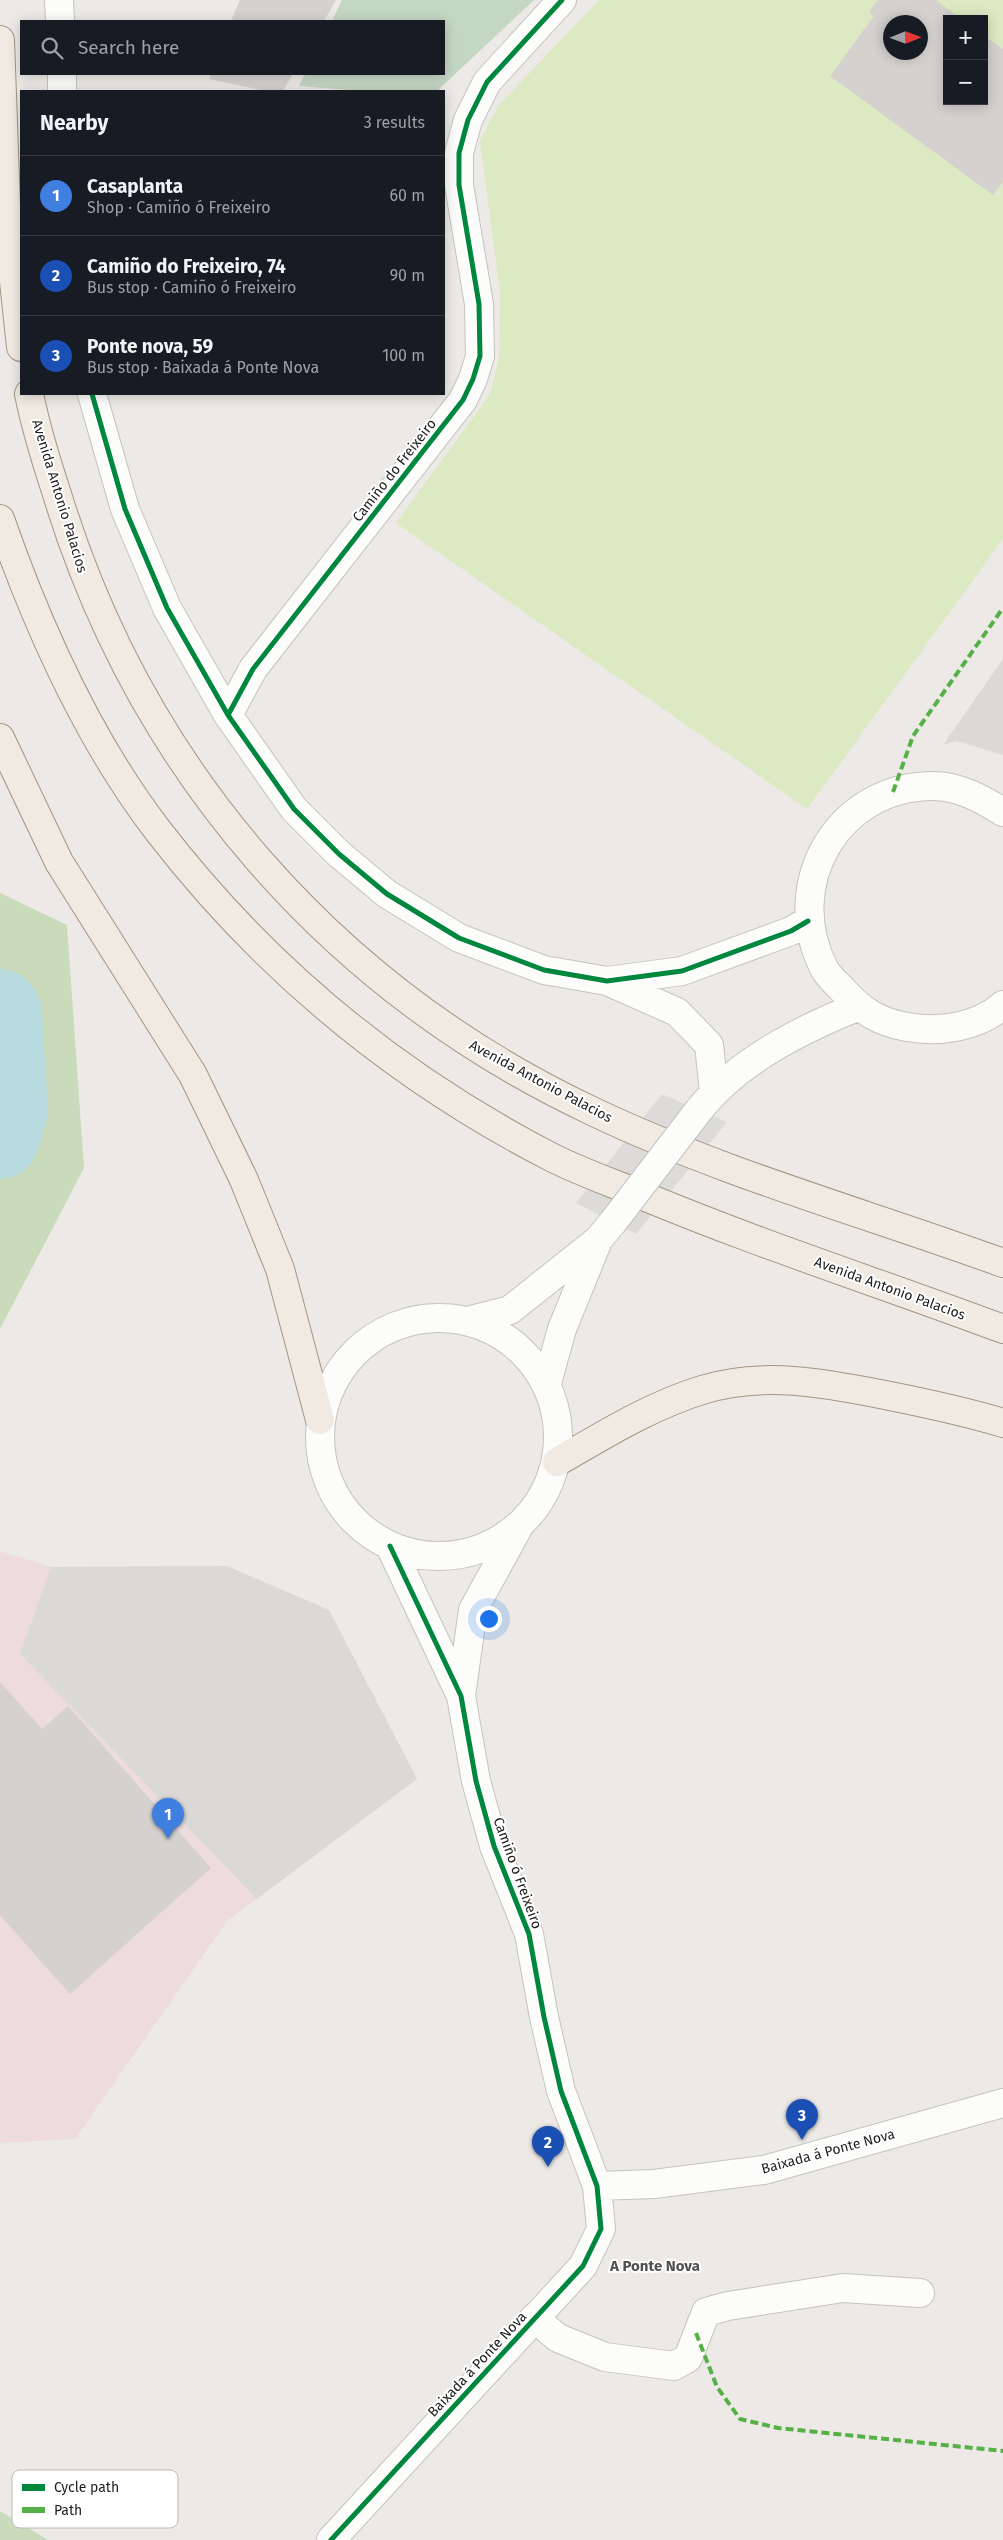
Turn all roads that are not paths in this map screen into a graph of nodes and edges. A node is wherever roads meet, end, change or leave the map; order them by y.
1 (59, 0) edge
2 (562, 0) edge
3 (60, 20) edge
4 (0, 40) edge
5 (62, 75) edge
6 (62, 90) edge
7 (20, 337) edge
8 (29, 395) edge
9 (92, 395) edge
10 (0, 519) edge
11 (228, 715) junction
12 (0, 738) edge
13 (1003, 812) edge
14 (808, 921) junction
15 (607, 981) junction
16 (1003, 1004) edge
17 (857, 1007) junction
18 (706, 1101) junction
19 (605, 1231) junction
20 (1003, 1263) edge
21 (471, 1320) junction
22 (1003, 1329) edge
23 (547, 1383) junction
24 (320, 1420) junction
25 (1003, 1423) edge
26 (557, 1462) junction
27 (518, 1528) junction
28 (390, 1546) junction
29 (461, 1696) junction
30 (1003, 2103) edge
31 (597, 2186) junction
32 (920, 2293) dead end
33 (534, 2318) junction
34 (331, 2540) edge

1 - 3 street
2 - 11 street, Camiño do Freixeiro
4 - 7 main road
5 - 6 street
8 - 20 main road, Avenida Antonio Palacios
9 - 11 street
10 - 22 main road, Avenida Antonio Palacios
11 - 15 street
12 - 24 main road
13 - 14 street
14 - 15 street
14 - 17 street
15 - 18 street
16 - 17 street
17 - 18 street
18 - 19 street, bridge
19 - 21 street
19 - 23 street
21 - 23 street
21 - 24 street
23 - 26 street
24 - 28 street
25 - 26 main road
26 - 27 street
27 - 28 street
27 - 29 street, Camiño ó Freixeiro
28 - 29 street, Camiño ó Freixeiro
29 - 31 street, Camiño ó Freixeiro
30 - 31 street, Baixada á Ponte Nova
31 - 33 street, Baixada á Ponte Nova
32 - 33 street
33 - 34 street, Baixada á Ponte Nova

